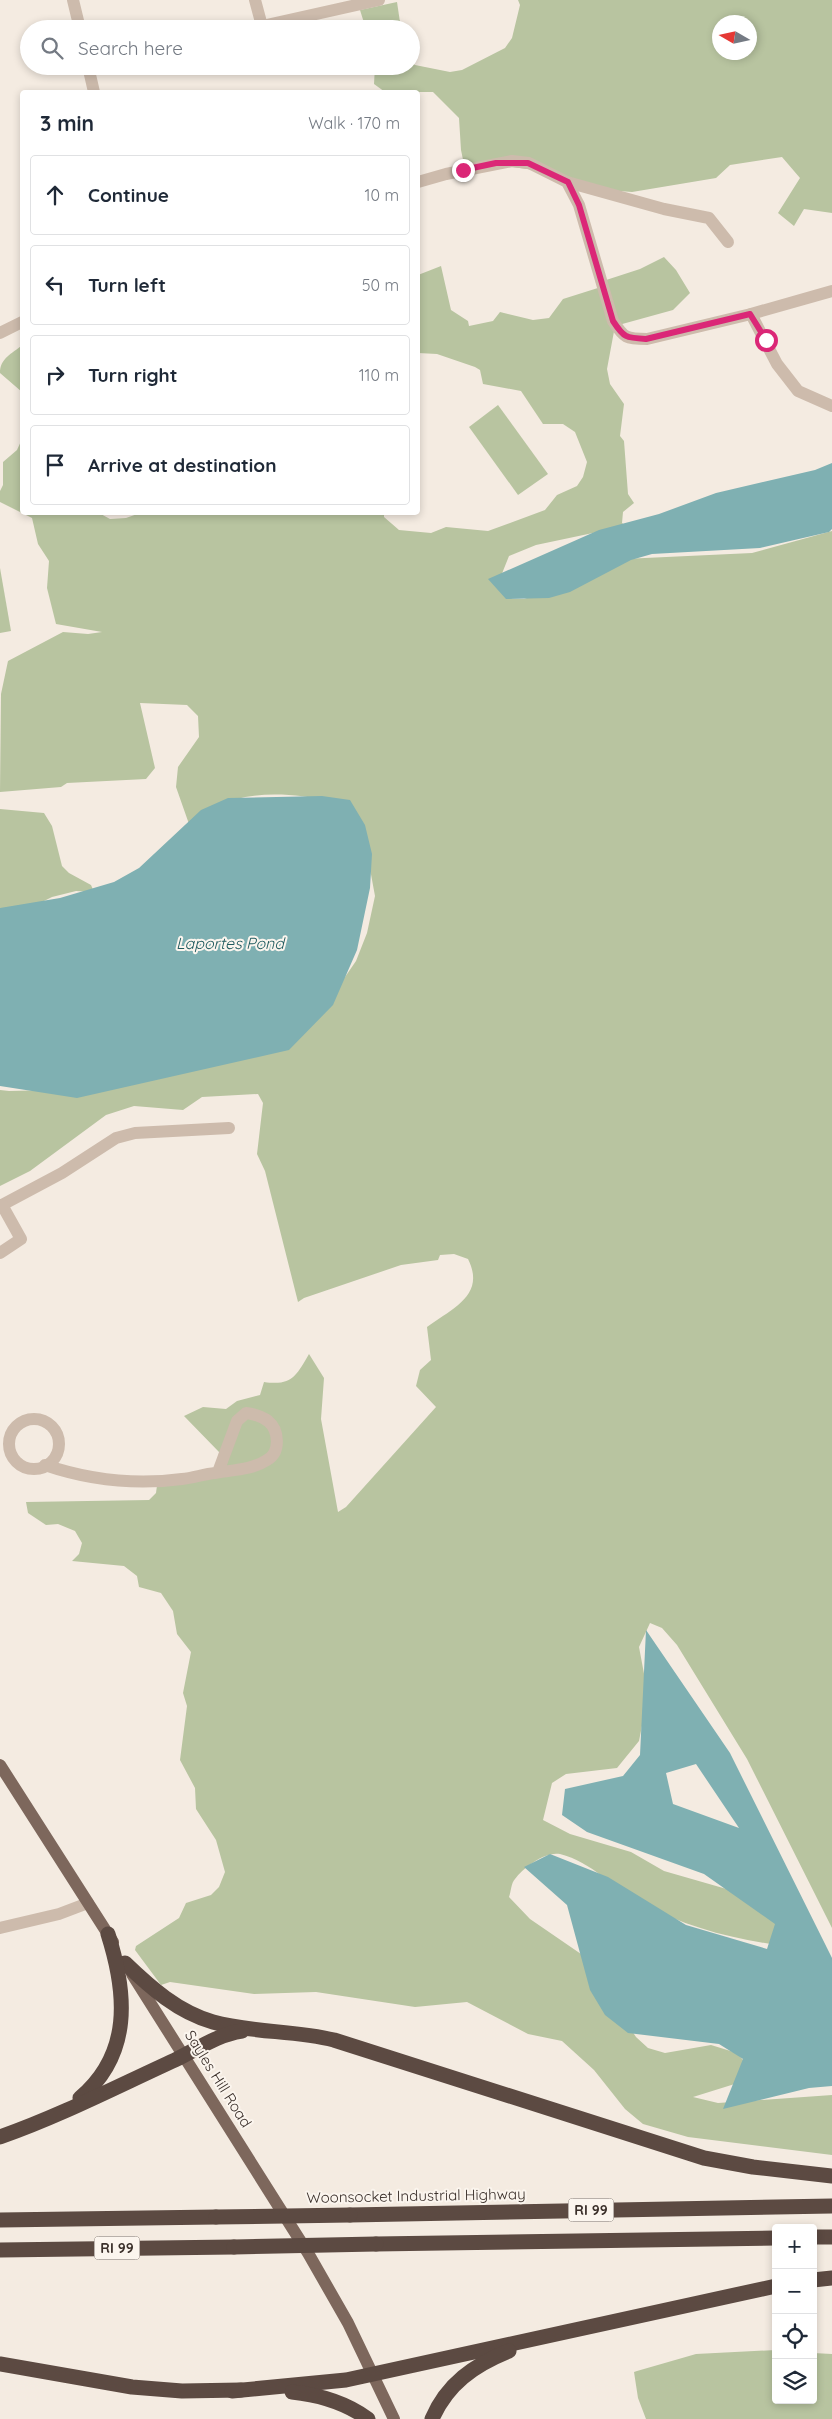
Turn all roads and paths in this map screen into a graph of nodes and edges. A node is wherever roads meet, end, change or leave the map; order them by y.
1 (73, 0) edge
2 (256, 0) edge
3 (379, 0) edge
4 (78, 20) edge
5 (261, 20) edge
6 (289, 20) edge
7 (91, 75) edge
8 (94, 90) edge
9 (420, 181) edge
10 (568, 182) junction
11 (728, 242) dead end
12 (832, 291) edge
13 (750, 314) junction
14 (20, 323) edge
15 (0, 333) edge
16 (832, 406) edge
17 (229, 1128) dead end
18 (1, 1205) edge
19 (0, 1253) edge
20 (5, 1455) edge
21 (45, 1465) junction
22 (218, 1472) junction
23 (0, 1765) edge
24 (88, 1903) junction
25 (0, 1928) edge
26 (108, 1934) junction
27 (125, 1963) junction
28 (273, 2030) junction
29 (184, 2056) junction
30 (58, 2114) junction
31 (0, 2137) edge
32 (832, 2176) edge
33 (832, 2206) edge
34 (0, 2220) edge
35 (817, 2237) edge
36 (832, 2237) edge
37 (772, 2238) edge
38 (0, 2250) edge
39 (832, 2278) edge
40 (817, 2280) edge
41 (772, 2287) edge
42 (580, 2328) junction
43 (0, 2364) edge
44 (374, 2374) junction
45 (232, 2391) junction
46 (368, 2419) edge
47 (394, 2419) edge
48 (432, 2419) edge

1 - 4 street
2 - 5 street
3 - 6 street
7 - 8 street
9 - 10 street
10 - 11 street
10 - 13 street
12 - 13 street
13 - 16 street
14 - 15 street
17 - 18 street
18 - 19 street
20 - 21 street
20 - 21 street
21 - 22 street
22 - 22 street
23 - 24 main road, Sayles Hill Road
24 - 25 street
24 - 26 main road, Sayles Hill Road
26 - 27 main road, Sayles Hill Road
26 - 30 highway
27 - 28 highway
27 - 29 main road, Sayles Hill Road
28 - 29 highway
28 - 32 highway
29 - 30 highway
29 - 44 main road, Sayles Hill Road
30 - 31 highway
33 - 34 highway, Woonsocket Industrial Highway / RI 99, bridge
35 - 36 highway
37 - 38 highway, RI 99, bridge
39 - 40 highway
41 - 42 highway
42 - 44 highway
42 - 48 highway
43 - 45 highway
44 - 45 highway
44 - 47 main road, Sayles Hill Road
45 - 46 highway

